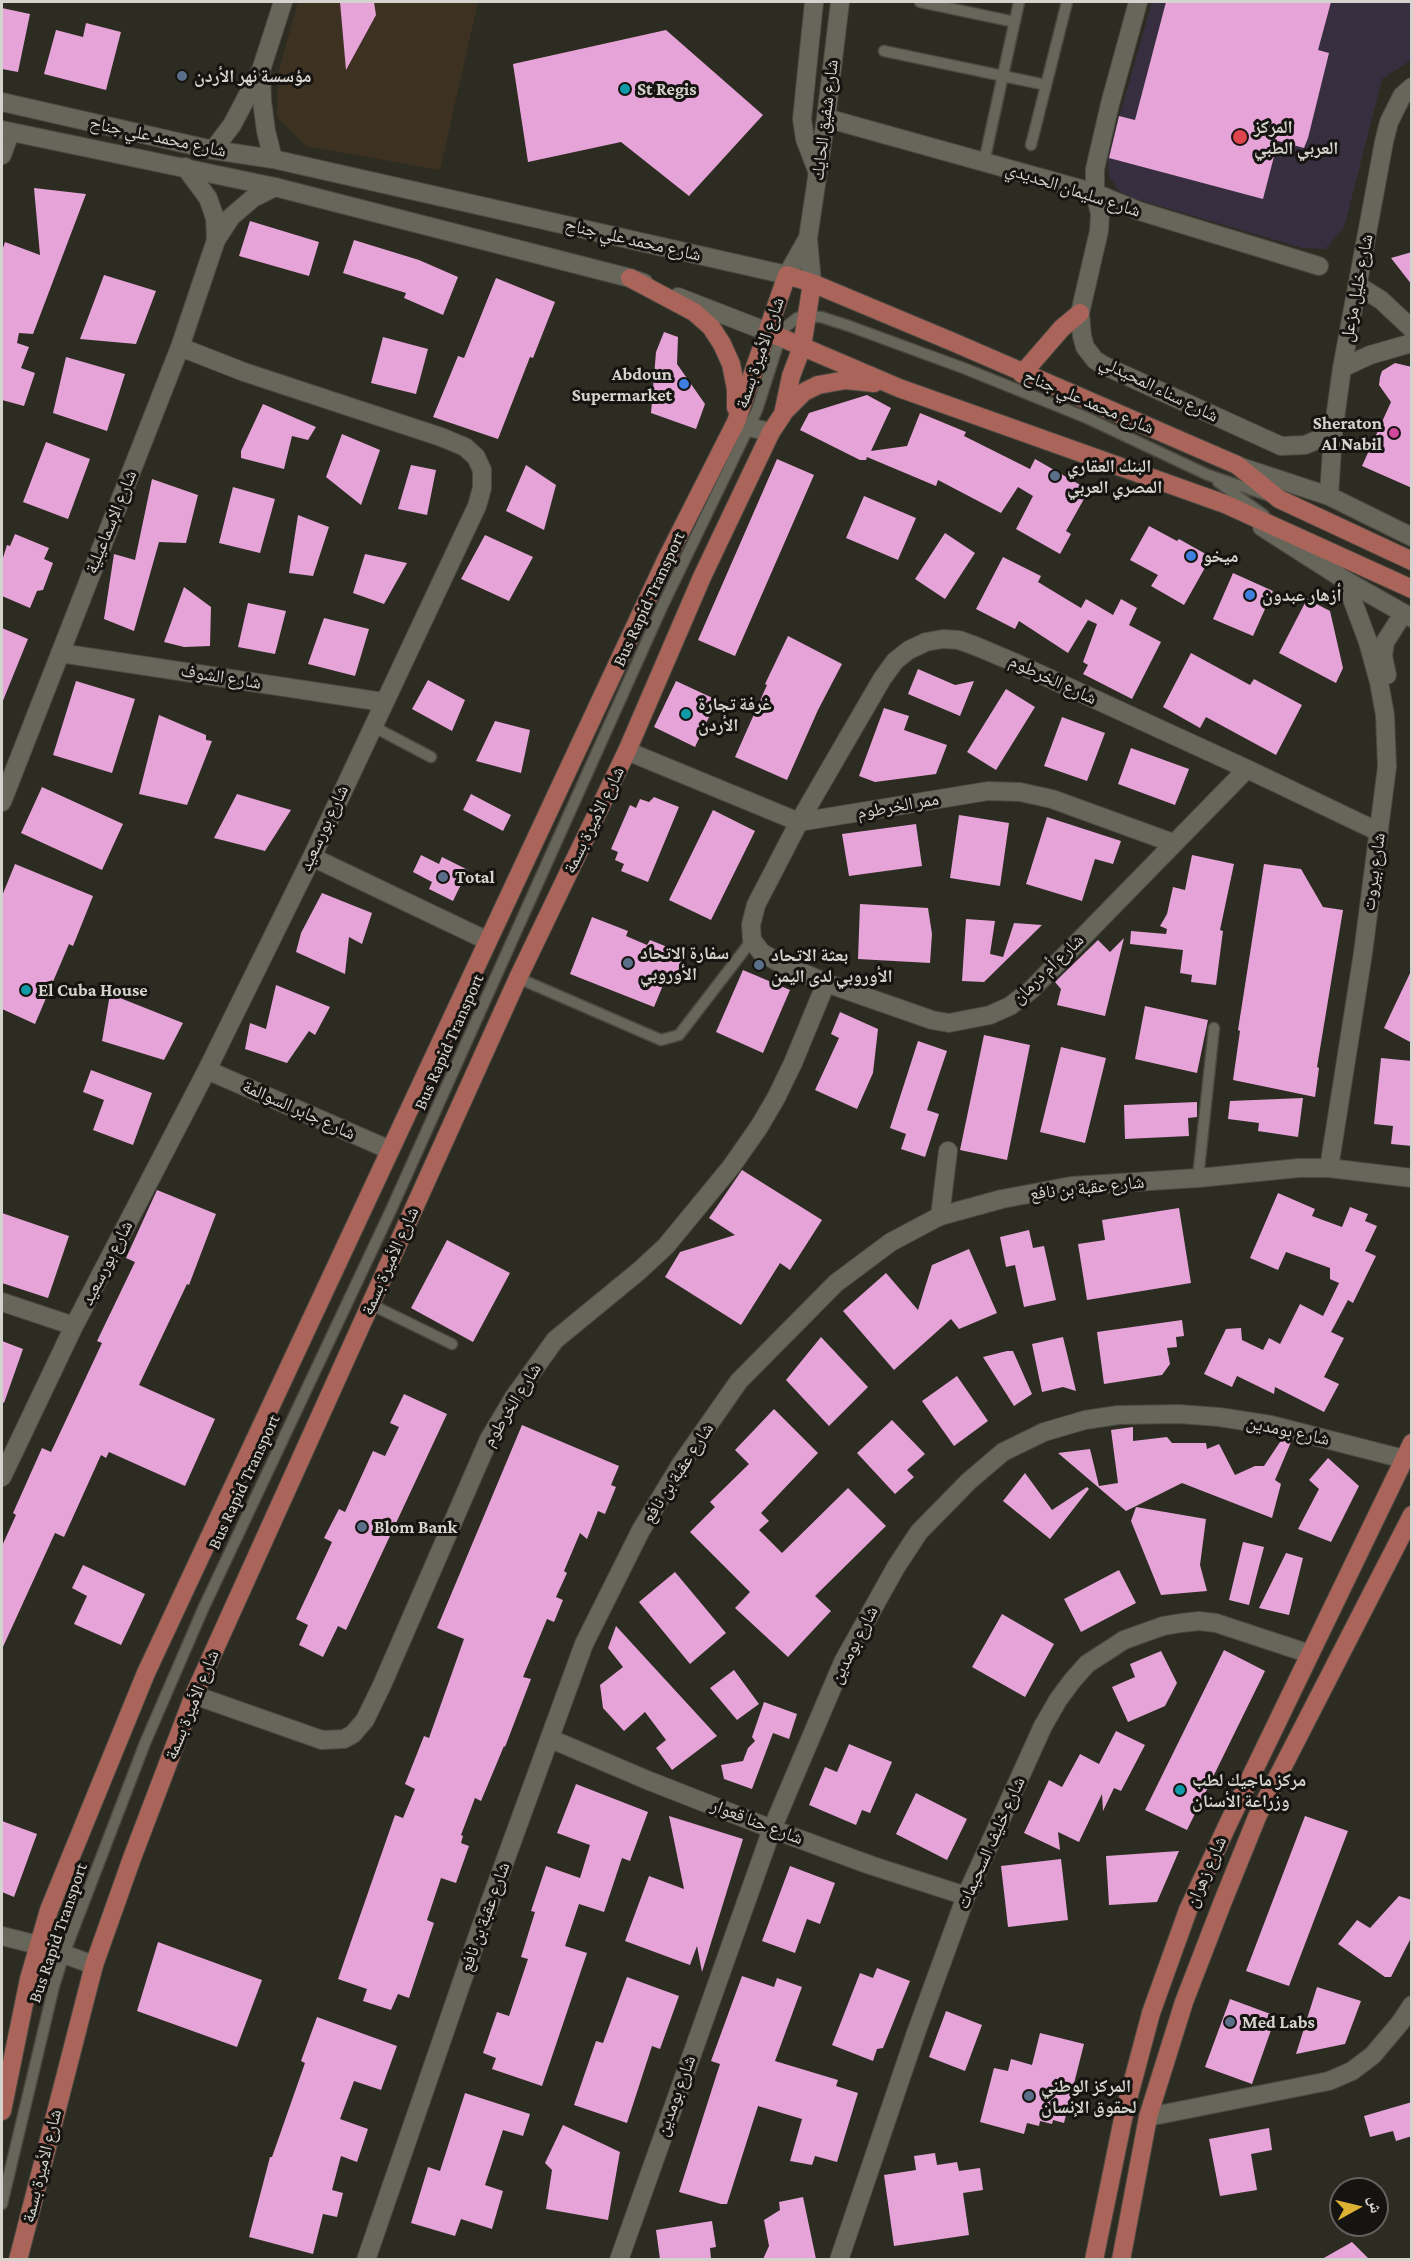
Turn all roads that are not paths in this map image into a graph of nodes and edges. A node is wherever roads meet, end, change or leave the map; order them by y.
1 (283, 2) edge
2 (814, 2) edge
3 (840, 2) edge
4 (921, 2) edge
5 (1019, 2) edge
6 (1067, 2) edge
7 (1138, 2) edge
8 (1015, 22) junction
9 (884, 51) dead end
10 (261, 70) junction
11 (1004, 76) junction
12 (1047, 85) junction
13 (1412, 87) edge
14 (2, 102) edge
15 (826, 118) junction
16 (6, 132) edge
17 (1031, 145) dead end
18 (213, 150) junction
19 (2, 155) edge
20 (273, 159) junction
21 (984, 162) junction
22 (184, 167) junction
23 (818, 175) junction
24 (275, 187) junction
25 (1095, 193) junction
26 (808, 238) junction
27 (216, 240) junction
28 (1319, 266) dead end
29 (787, 275) junction
30 (630, 278) junction
31 (812, 283) junction
32 (1357, 285) junction
33 (1080, 313) junction
34 (806, 316) junction
35 (1412, 329) edge
36 (774, 334) junction
37 (1412, 343) edge
38 (180, 347) junction
39 (802, 347) junction
40 (1342, 368) junction
41 (1022, 374) junction
42 (899, 388) junction
43 (783, 414) junction
44 (742, 425) junction
45 (771, 432) junction
46 (1333, 433) junction
47 (1237, 465) junction
48 (1208, 475) junction
49 (1329, 496) junction
50 (1279, 499) junction
51 (1225, 504) junction
52 (1291, 534) junction
53 (1412, 537) edge
54 (1412, 561) edge
55 (1346, 580) junction
56 (1412, 589) edge
57 (1407, 616) edge
58 (60, 653) junction
59 (383, 702) junction
60 (372, 726) junction
61 (627, 751) junction
62 (431, 758) dead end
63 (1392, 769) junction
64 (1247, 770) junction
65 (2, 802) edge
66 (799, 822) junction
67 (1379, 832) junction
68 (1173, 843) junction
69 (312, 857) junction
70 (752, 940) junction
71 (488, 941) junction
72 (1369, 954) junction
73 (518, 978) junction
74 (826, 982) junction
75 (1214, 1029) dead end
76 (207, 1070) junction
77 (390, 1150) junction
78 (948, 1151) dead end
79 (1336, 1169) junction
80 (1198, 1178) junction
81 (1412, 1178) edge
82 (940, 1216) junction
83 (2, 1302) edge
84 (370, 1304) junction
85 (74, 1326) junction
86 (452, 1344) dead end
87 (1408, 1451) edge
88 (2, 1477) edge
89 (1412, 1515) edge
90 (1310, 1654) junction
91 (194, 1695) junction
92 (551, 1739) junction
93 (772, 1829) junction
94 (966, 1896) junction
95 (2, 1936) edge
96 (38, 1945) junction
97 (64, 1954) junction
98 (94, 1965) junction
99 (1412, 2005) edge
100 (2, 2111) edge
101 (1148, 2117) junction
102 (2, 2204) edge
103 (18, 2259) edge
104 (366, 2259) edge
105 (619, 2259) edge
106 (839, 2259) edge
107 (1094, 2259) edge
108 (1121, 2259) edge

1 - 10 street
2 - 23 street
3 - 15 street, شارع شفيق الحايك
4 - 8 lane
5 - 8 lane
6 - 12 lane
7 - 25 street, شارع سناء المحيدلي
8 - 11 lane
9 - 11 lane
10 - 18 street
10 - 20 street
11 - 12 lane
11 - 21 lane
12 - 17 lane
13 - 32 street, شارع خليل مزعل
14 - 18 street, شارع محمد علي جناح
15 - 21 street, شارع سليمان الحديدي
15 - 23 street, شارع شفيق الحايك
16 - 19 street
16 - 22 street, شارع محمد علي جناح
18 - 20 street, شارع محمد علي جناح
20 - 29 street, شارع محمد علي جناح
21 - 25 street, شارع سليمان الحديدي
22 - 24 street, شارع محمد علي جناح
22 - 27 street, شارع الإسماعيلية
23 - 26 street, شارع شفيق الحايك
24 - 27 street, شارع الإسماعيلية
24 - 30 street, شارع محمد علي جناح
25 - 28 street, شارع سليمان الحديدي
25 - 33 street, شارع سناء المحيدلي
26 - 29 street, شارع شفيق الحايك
26 - 31 street, شارع شفيق الحايك
27 - 38 street, شارع الإسماعيلية
29 - 31 main road, شارع محمد علي جناح
29 - 36 main road, شارع الأميرة بسمة
30 - 36 street, شارع محمد علي جناح
30 - 44 main road
31 - 34 main road, شارع الأميرة بسمة
31 - 41 main road, شارع محمد علي جناح
32 - 35 street
32 - 40 street, شارع خليل مزعل
33 - 41 main road
33 - 46 street, شارع سناء المحيدلي
34 - 36 lane
34 - 39 main road, شارع الأميرة بسمة
34 - 48 lane
36 - 39 main road, شارع محمد علي جناح
36 - 44 main road, شارع الأميرة بسمة
37 - 40 street
38 - 58 street, شارع الإسماعيلية
38 - 59 street, شارع بورسعيد
39 - 42 main road, شارع محمد علي جناح
39 - 43 main road, شارع الأميرة بسمة
40 - 46 street, شارع خليل مزعل
41 - 47 main road, شارع محمد علي جناح
42 - 43 main road
42 - 51 main road, شارع محمد علي جناح
43 - 45 main road, شارع الأميرة بسمة
44 - 45 street
44 - 71 main road, شارع الأميرة بسمة
44 - 97 lane, Bus Rapid Transport
45 - 61 main road, شارع الأميرة بسمة
46 - 49 street, شارع خليل مزعل
47 - 49 street, شارع محمد علي جناح
47 - 50 main road, شارع محمد علي جناح
48 - 50 lane
48 - 52 lane
49 - 53 street, شارع محمد علي جناح
50 - 54 main road, شارع محمد علي جناح
51 - 52 main road, شارع محمد علي جناح
51 - 55 street, شارع محمد علي جناح
52 - 56 main road, شارع محمد علي جناح
55 - 57 street, شارع محمد علي جناح
55 - 63 street, شارع بيروت
57 - 63 street, شارع بيروت
58 - 59 street, شارع الشوف
58 - 65 street, شارع الإسماعيلية
59 - 60 street, شارع بورسعيد
60 - 62 lane
60 - 69 street, شارع بورسعيد
61 - 66 street
61 - 73 main road, شارع الأميرة بسمة
63 - 67 street, شارع بيروت
63 - 72 street, شارع بيروت
64 - 66 street, شارع الخرطوم
64 - 67 street, شارع الخرطوم
64 - 68 street, شارع أم درمان
66 - 68 street, ممر الخرطوم
66 - 70 street
67 - 72 street, شارع بيروت
68 - 74 street, شارع أم درمان
69 - 71 street
69 - 76 street, شارع بورسعيد
70 - 73 lane
70 - 74 street, شارع أم درمان
71 - 77 main road, شارع الأميرة بسمة
72 - 79 street, شارع بيروت
73 - 84 main road, شارع الأميرة بسمة
74 - 91 street, شارع الخرطوم
75 - 80 lane
76 - 77 street, شارع جابر السوالمة
76 - 85 street, شارع بورسعيد
77 - 96 main road, شارع الأميرة بسمة
78 - 82 street
79 - 80 street, شارع عقبة بن نافع
79 - 81 street, شارع عقبة بن نافع
80 - 82 street, شارع عقبة بن نافع
82 - 92 street, شارع عقبة بن نافع
83 - 85 street
84 - 86 lane
84 - 91 main road, شارع الأميرة بسمة
85 - 88 street, شارع بورسعيد
87 - 90 main road, شارع زهران
87 - 93 street, شارع بومدين
89 - 101 main road, شارع زهران
90 - 94 street, شارع خليف السحيمات
90 - 107 main road, شارع زهران
91 - 98 main road, شارع الأميرة بسمة
92 - 93 street, شارع حنا قعوار
92 - 104 street, شارع عقبة بن نافع
93 - 94 street, شارع حنا قعوار
93 - 105 street, شارع بومدين
94 - 106 street, شارع خليف السحيمات
95 - 96 street
96 - 97 street
96 - 100 main road, شارع الأميرة بسمة
97 - 98 street
97 - 102 lane, Bus Rapid Transport
98 - 103 main road, شارع الأميرة بسمة
99 - 101 street
101 - 108 main road, شارع زهران

